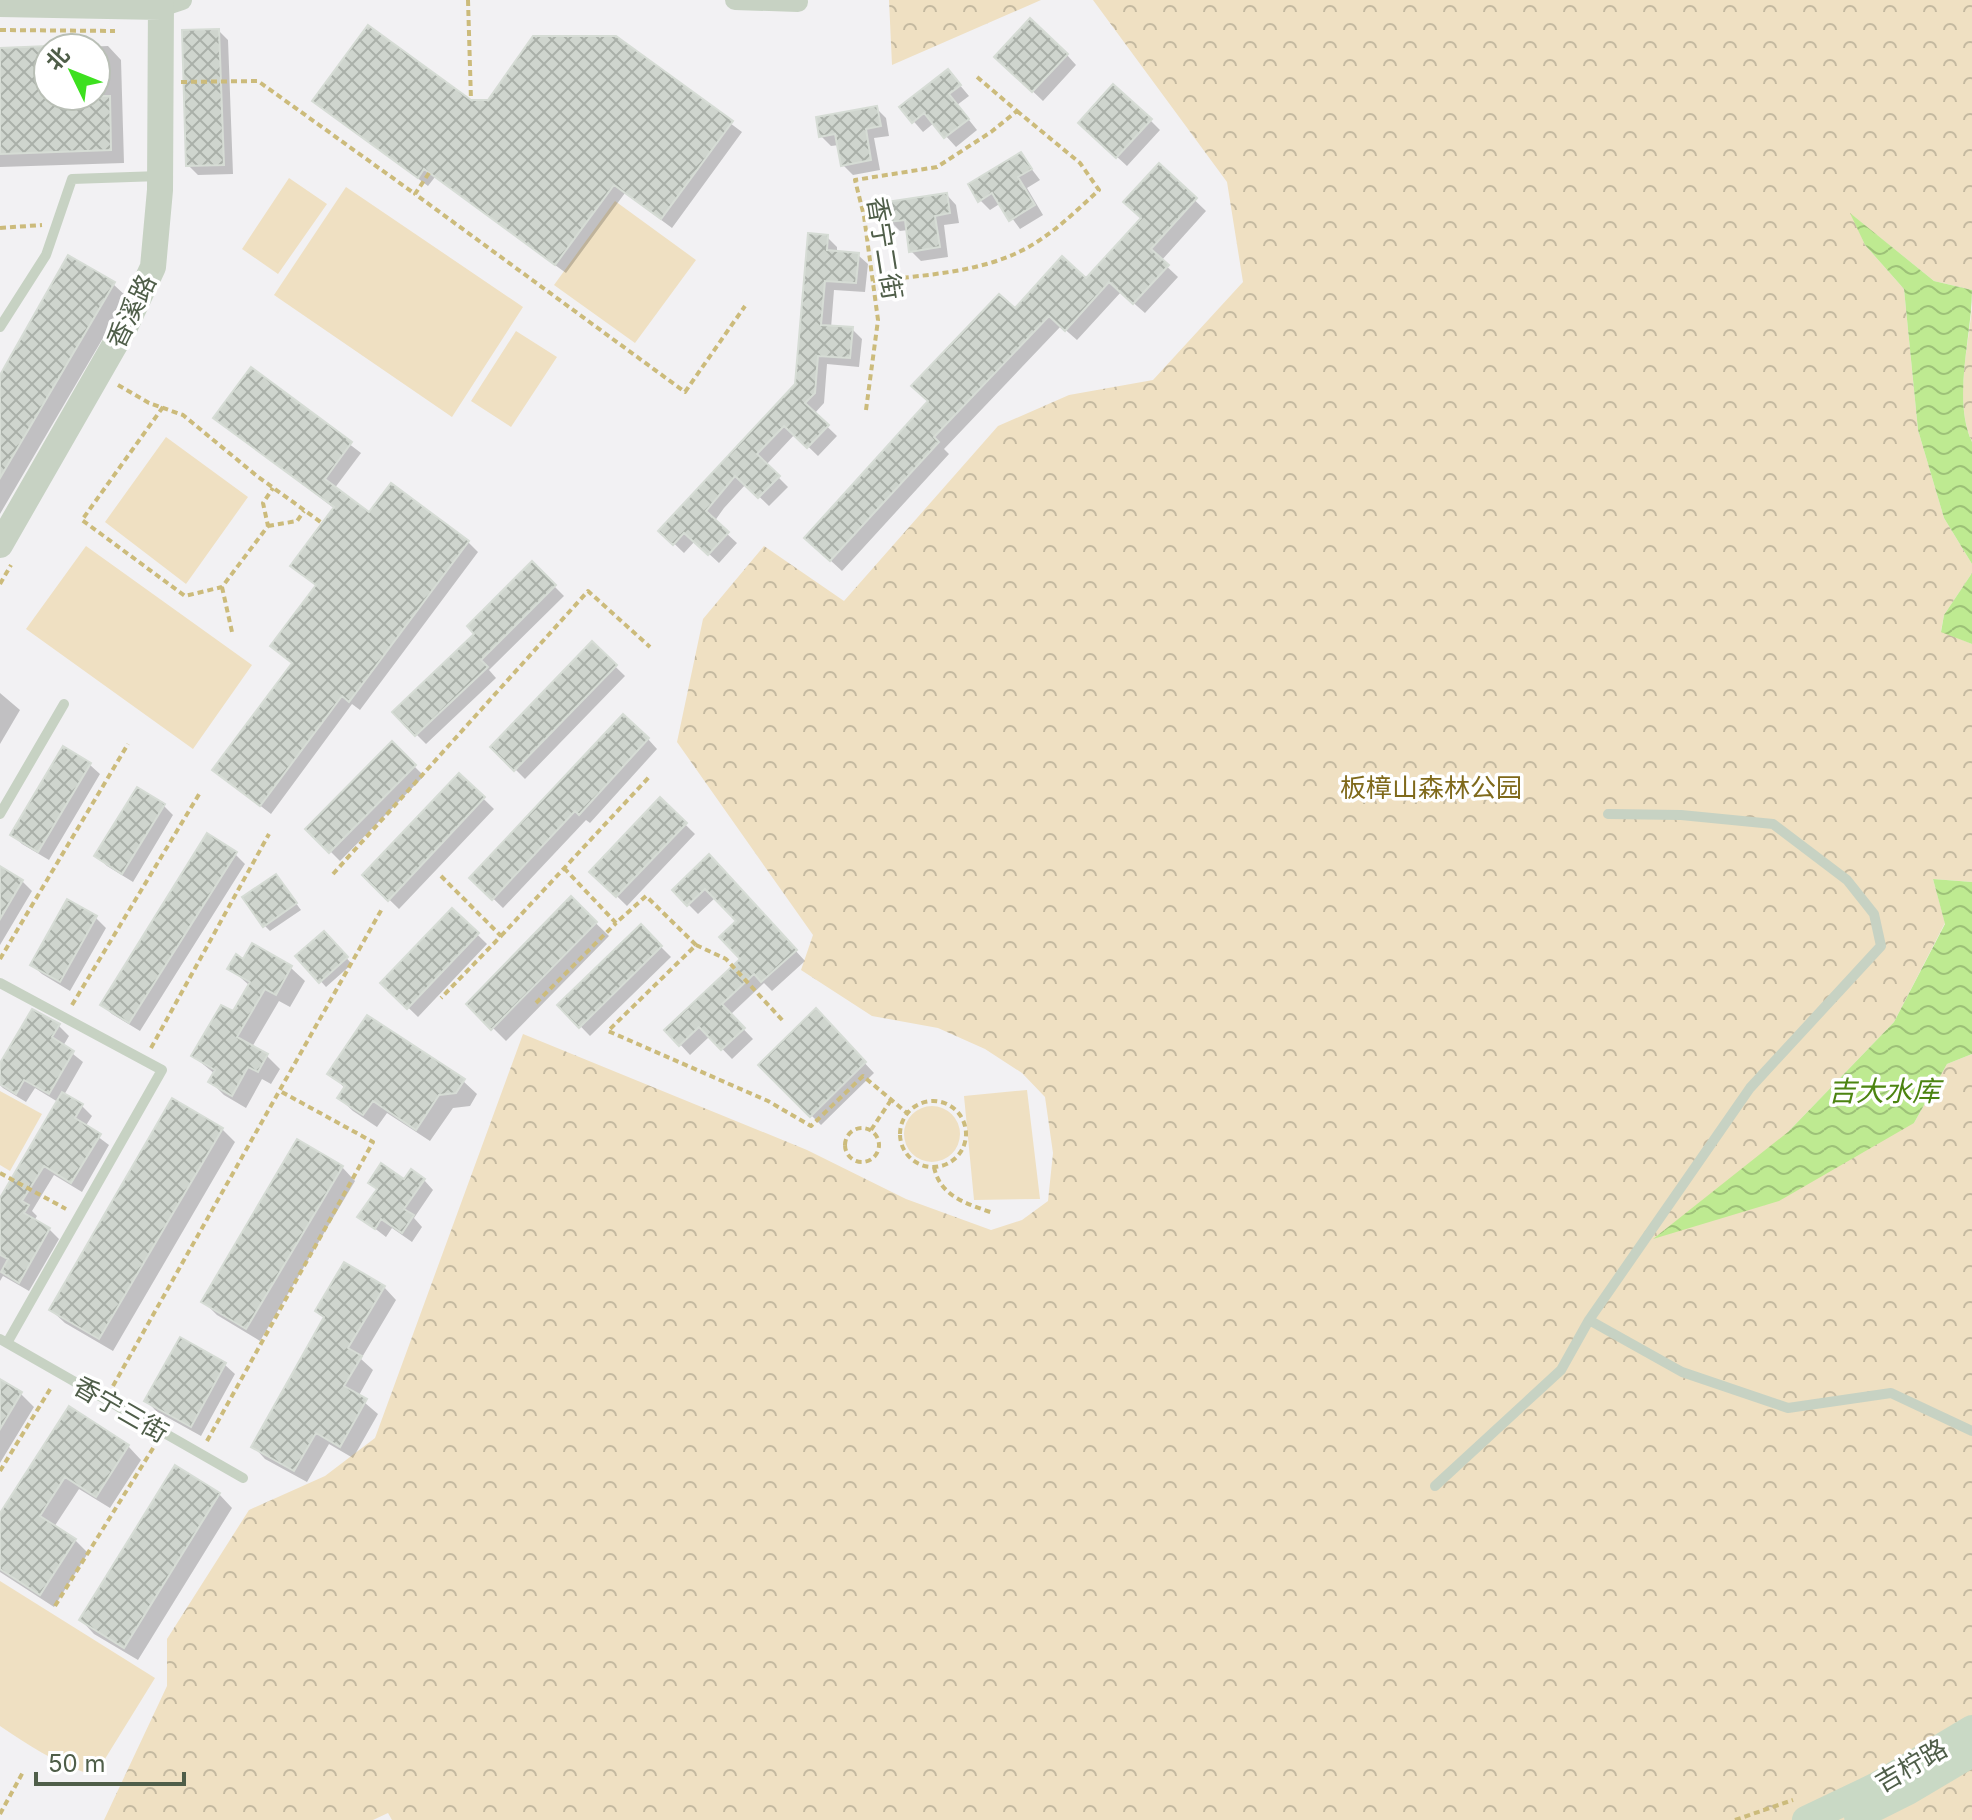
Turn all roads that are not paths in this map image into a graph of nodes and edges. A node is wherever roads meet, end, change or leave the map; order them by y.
1 (735, 0) edge
2 (168, 2) edge
3 (798, 2) edge
4 (0, 4) edge
5 (160, 176) junction
6 (0, 327) edge
7 (0, 545) edge
8 (64, 704) dead end
9 (0, 814) edge
10 (1608, 814) dead end
11 (0, 983) edge
12 (1589, 1320) junction
13 (3, 1341) edge
14 (1972, 1431) edge
15 (243, 1478) dead end
16 (1435, 1486) dead end
17 (1972, 1729) edge
18 (1972, 1753) edge
19 (1806, 1820) edge
20 (1850, 1820) edge

1 - 3 street
2 - 4 street
2 - 5 street, 香溪路
5 - 6 lane
5 - 7 street, 香溪路
8 - 9 lane
10 - 12 lane
11 - 13 lane
12 - 14 lane
12 - 16 lane
13 - 15 lane, 香宁三街
17 - 19 main road, 吉柠路
18 - 20 main road, 吉柠路

